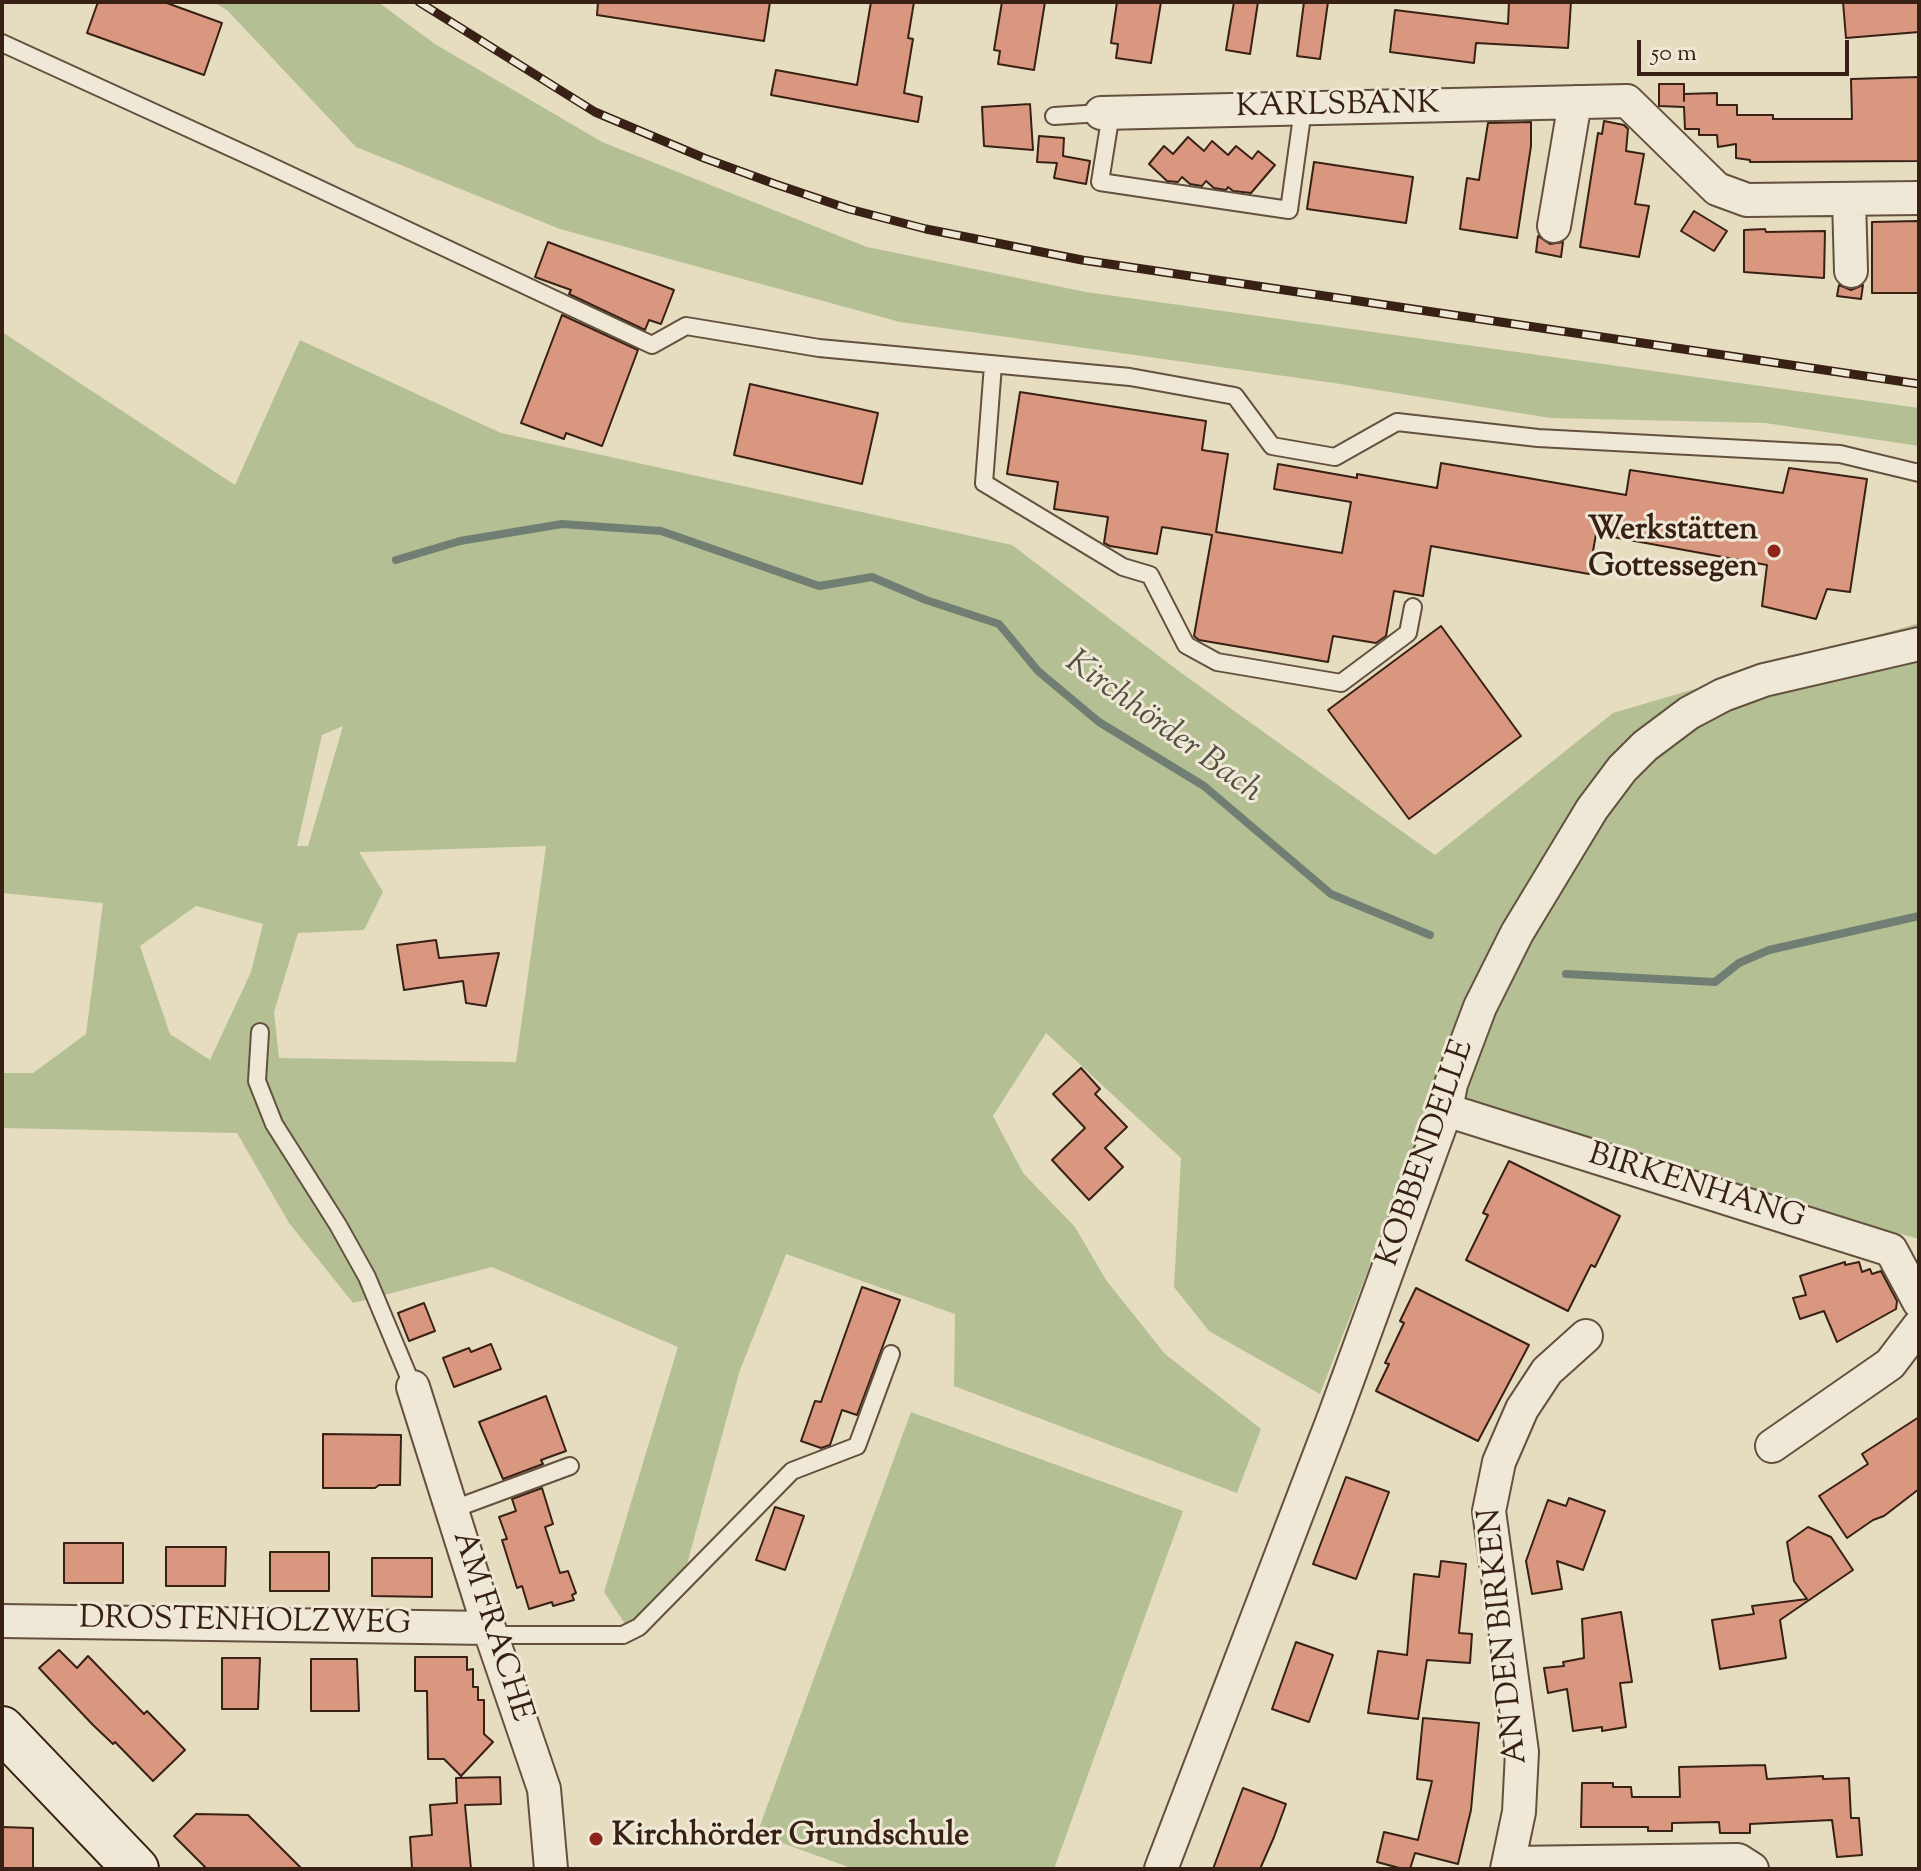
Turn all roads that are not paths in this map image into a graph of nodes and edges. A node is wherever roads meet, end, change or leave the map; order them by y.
1 (2, 43) edge
2 (1575, 102) junction
3 (1303, 109) junction
4 (1106, 113) junction
5 (1054, 116) dead end
6 (1919, 198) edge
7 (1849, 199) junction
8 (1554, 226) dead end
9 (1851, 271) dead end
10 (993, 365) junction
11 (1919, 473) edge
12 (1413, 607) dead end
13 (1919, 644) edge
14 (260, 1032) dead end
15 (1446, 1110) junction
16 (1919, 1302) edge
17 (1919, 1326) edge
18 (1586, 1336) dead end
19 (891, 1354) dead end
20 (413, 1387) joint
21 (1772, 1446) dead end
22 (570, 1466) dead end
23 (451, 1510) junction
24 (2, 1621) edge
25 (490, 1632) junction
26 (2, 1729) edge
27 (1508, 1866) edge
28 (136, 1869) edge
29 (551, 1869) edge
30 (1161, 1869) edge
31 (1752, 1869) edge

1 - 10 lane
2 - 3 street, KARLSBANK
2 - 7 street, KARLSBANK
2 - 8 street
3 - 4 street, KARLSBANK
3 - 4 lane
4 - 5 lane
6 - 7 street, KARLSBANK
7 - 9 street
10 - 11 lane
10 - 12 lane
13 - 15 street, KOBBENDELLE
14 - 20 lane
15 - 16 street, BIRKENHANG
15 - 30 street, KOBBENDELLE
17 - 21 street
18 - 27 street, AN DEN BIRKEN
19 - 25 lane
20 - 23 street, AM FRACHE
22 - 23 lane
23 - 25 street, AM FRACHE
24 - 25 street, DROSTENHOLZWEG
25 - 29 street, AM FRACHE
26 - 28 main road
27 - 31 street

